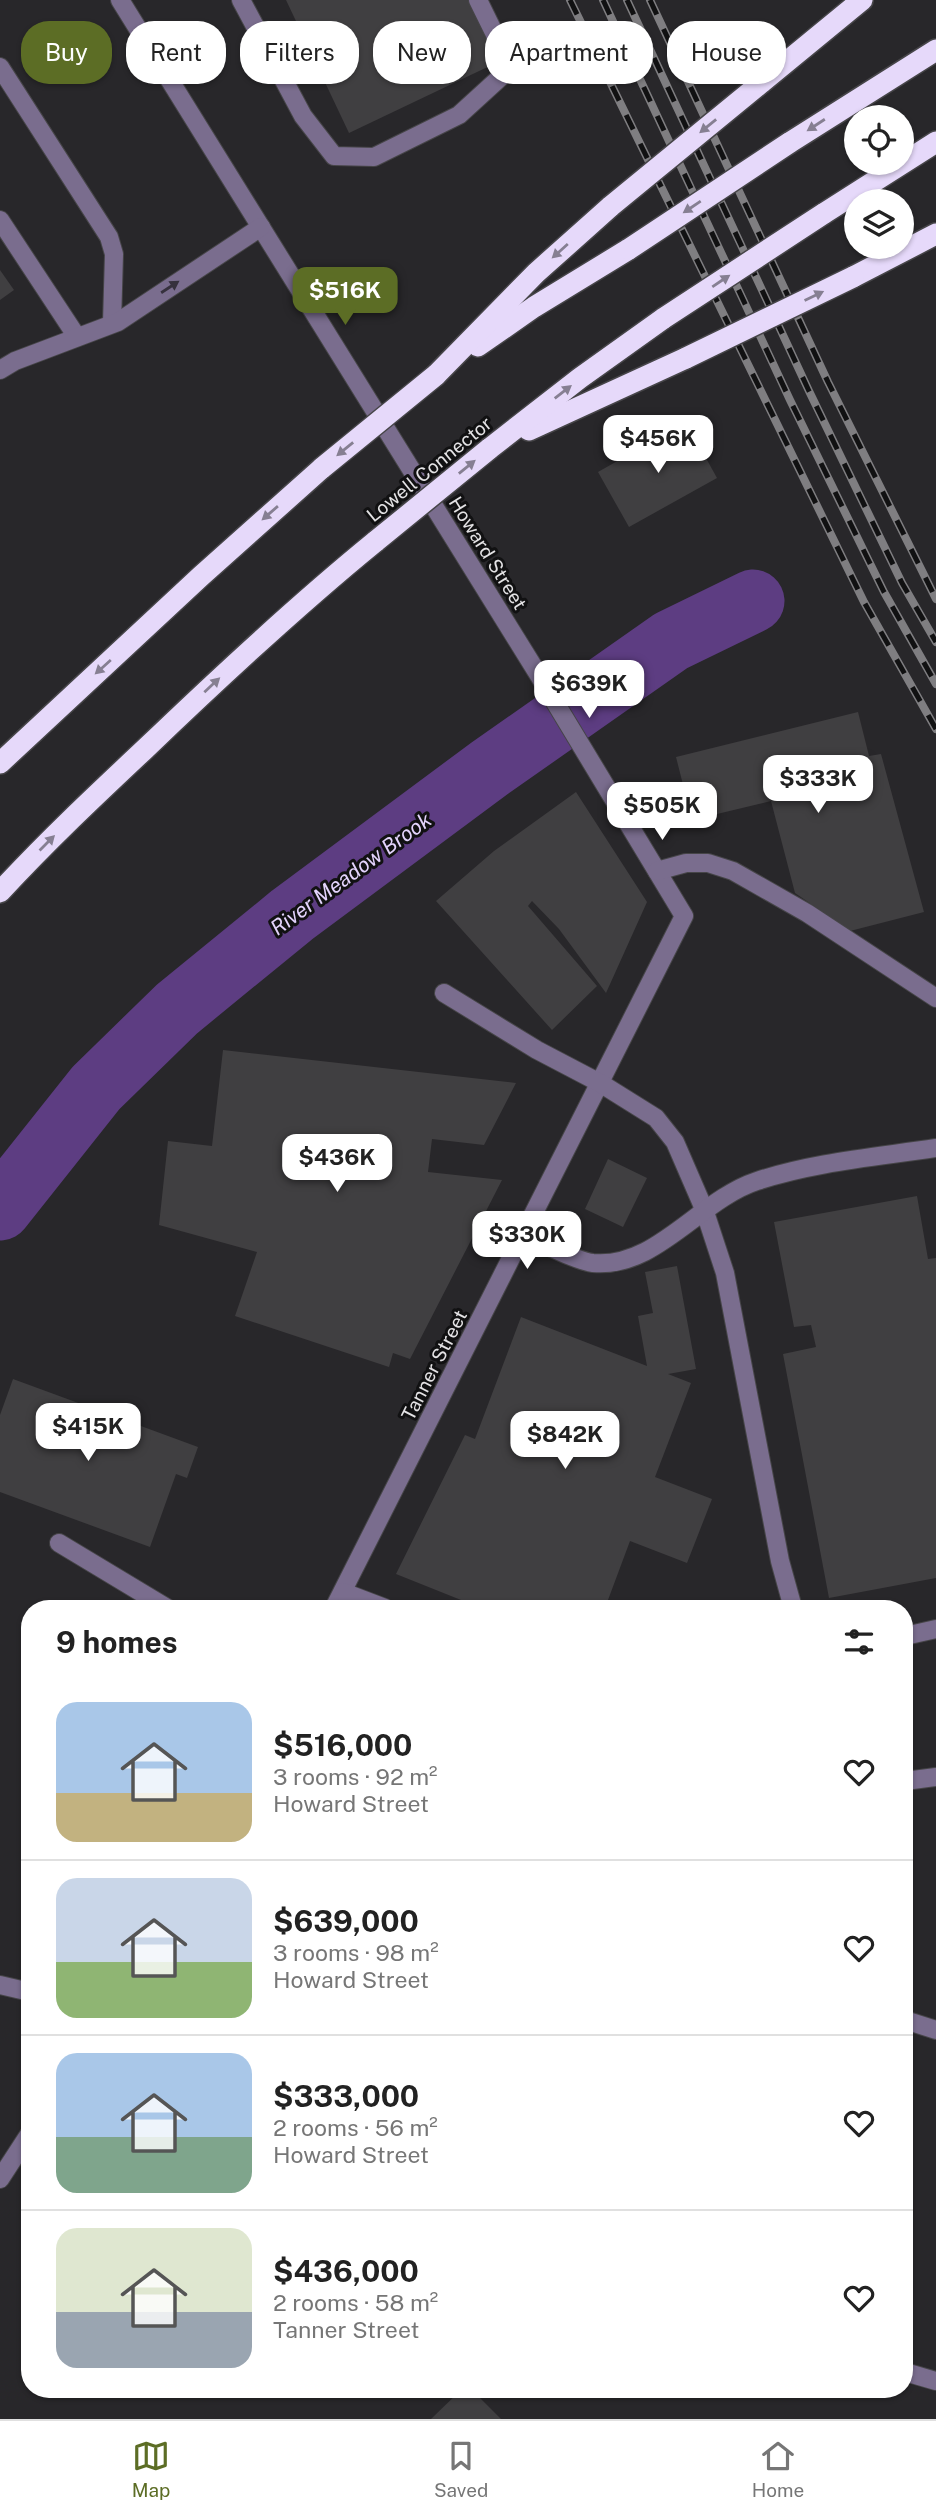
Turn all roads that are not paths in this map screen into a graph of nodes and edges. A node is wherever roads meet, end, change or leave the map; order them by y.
1 (120, 0) edge
2 (241, 0) edge
3 (478, 0) edge
4 (862, 0) edge
5 (936, 50) edge
6 (0, 66) edge
7 (936, 142) edge
8 (0, 220) edge
9 (261, 227) junction
10 (936, 234) edge
11 (112, 323) junction
12 (77, 337) junction
13 (0, 370) edge
14 (436, 375) junction
15 (489, 449) junction
16 (0, 763) edge
17 (657, 871) junction
18 (0, 892) edge
19 (684, 916) joint
20 (444, 993) dead end
21 (936, 998) edge
22 (600, 1083) junction
23 (936, 1148) edge
24 (704, 1209) junction
25 (523, 1235) junction
26 (59, 1543) dead end
27 (154, 1600) edge
28 (338, 1600) edge
29 (791, 1600) edge
30 (936, 1629) edge
31 (913, 1634) edge
32 (936, 1777) edge
33 (913, 1780) edge
34 (0, 1985) edge
35 (21, 1990) edge
36 (913, 2023) edge
37 (936, 2030) edge
38 (21, 2147) edge
39 (0, 2179) edge
40 (913, 2374) edge
41 (936, 2381) edge

1 - 9 street, Howard Street
2 - 3 street
4 -> 14 highway, bridge
5 -> 14 highway, bridge
6 - 11 street
15 -> 7 highway, Lowell Connector, bridge
8 - 12 street
11 -> 9 street
9 - 17 street, Howard Street
15 -> 10 highway, bridge
11 - 12 street
12 - 13 street
14 -> 16 highway, bridge
18 -> 15 highway, Lowell Connector, bridge
17 - 19 street, Howard Street
17 - 21 street
19 - 22 street, Tanner Street
20 - 22 street
22 - 24 street
22 - 25 street, Tanner Street
23 - 24 street
24 - 25 street
24 - 29 street
25 - 28 street, Tanner Street
26 - 27 street
30 - 31 street
32 - 33 street
34 - 35 street
36 - 37 street
38 - 39 street
40 - 41 street

